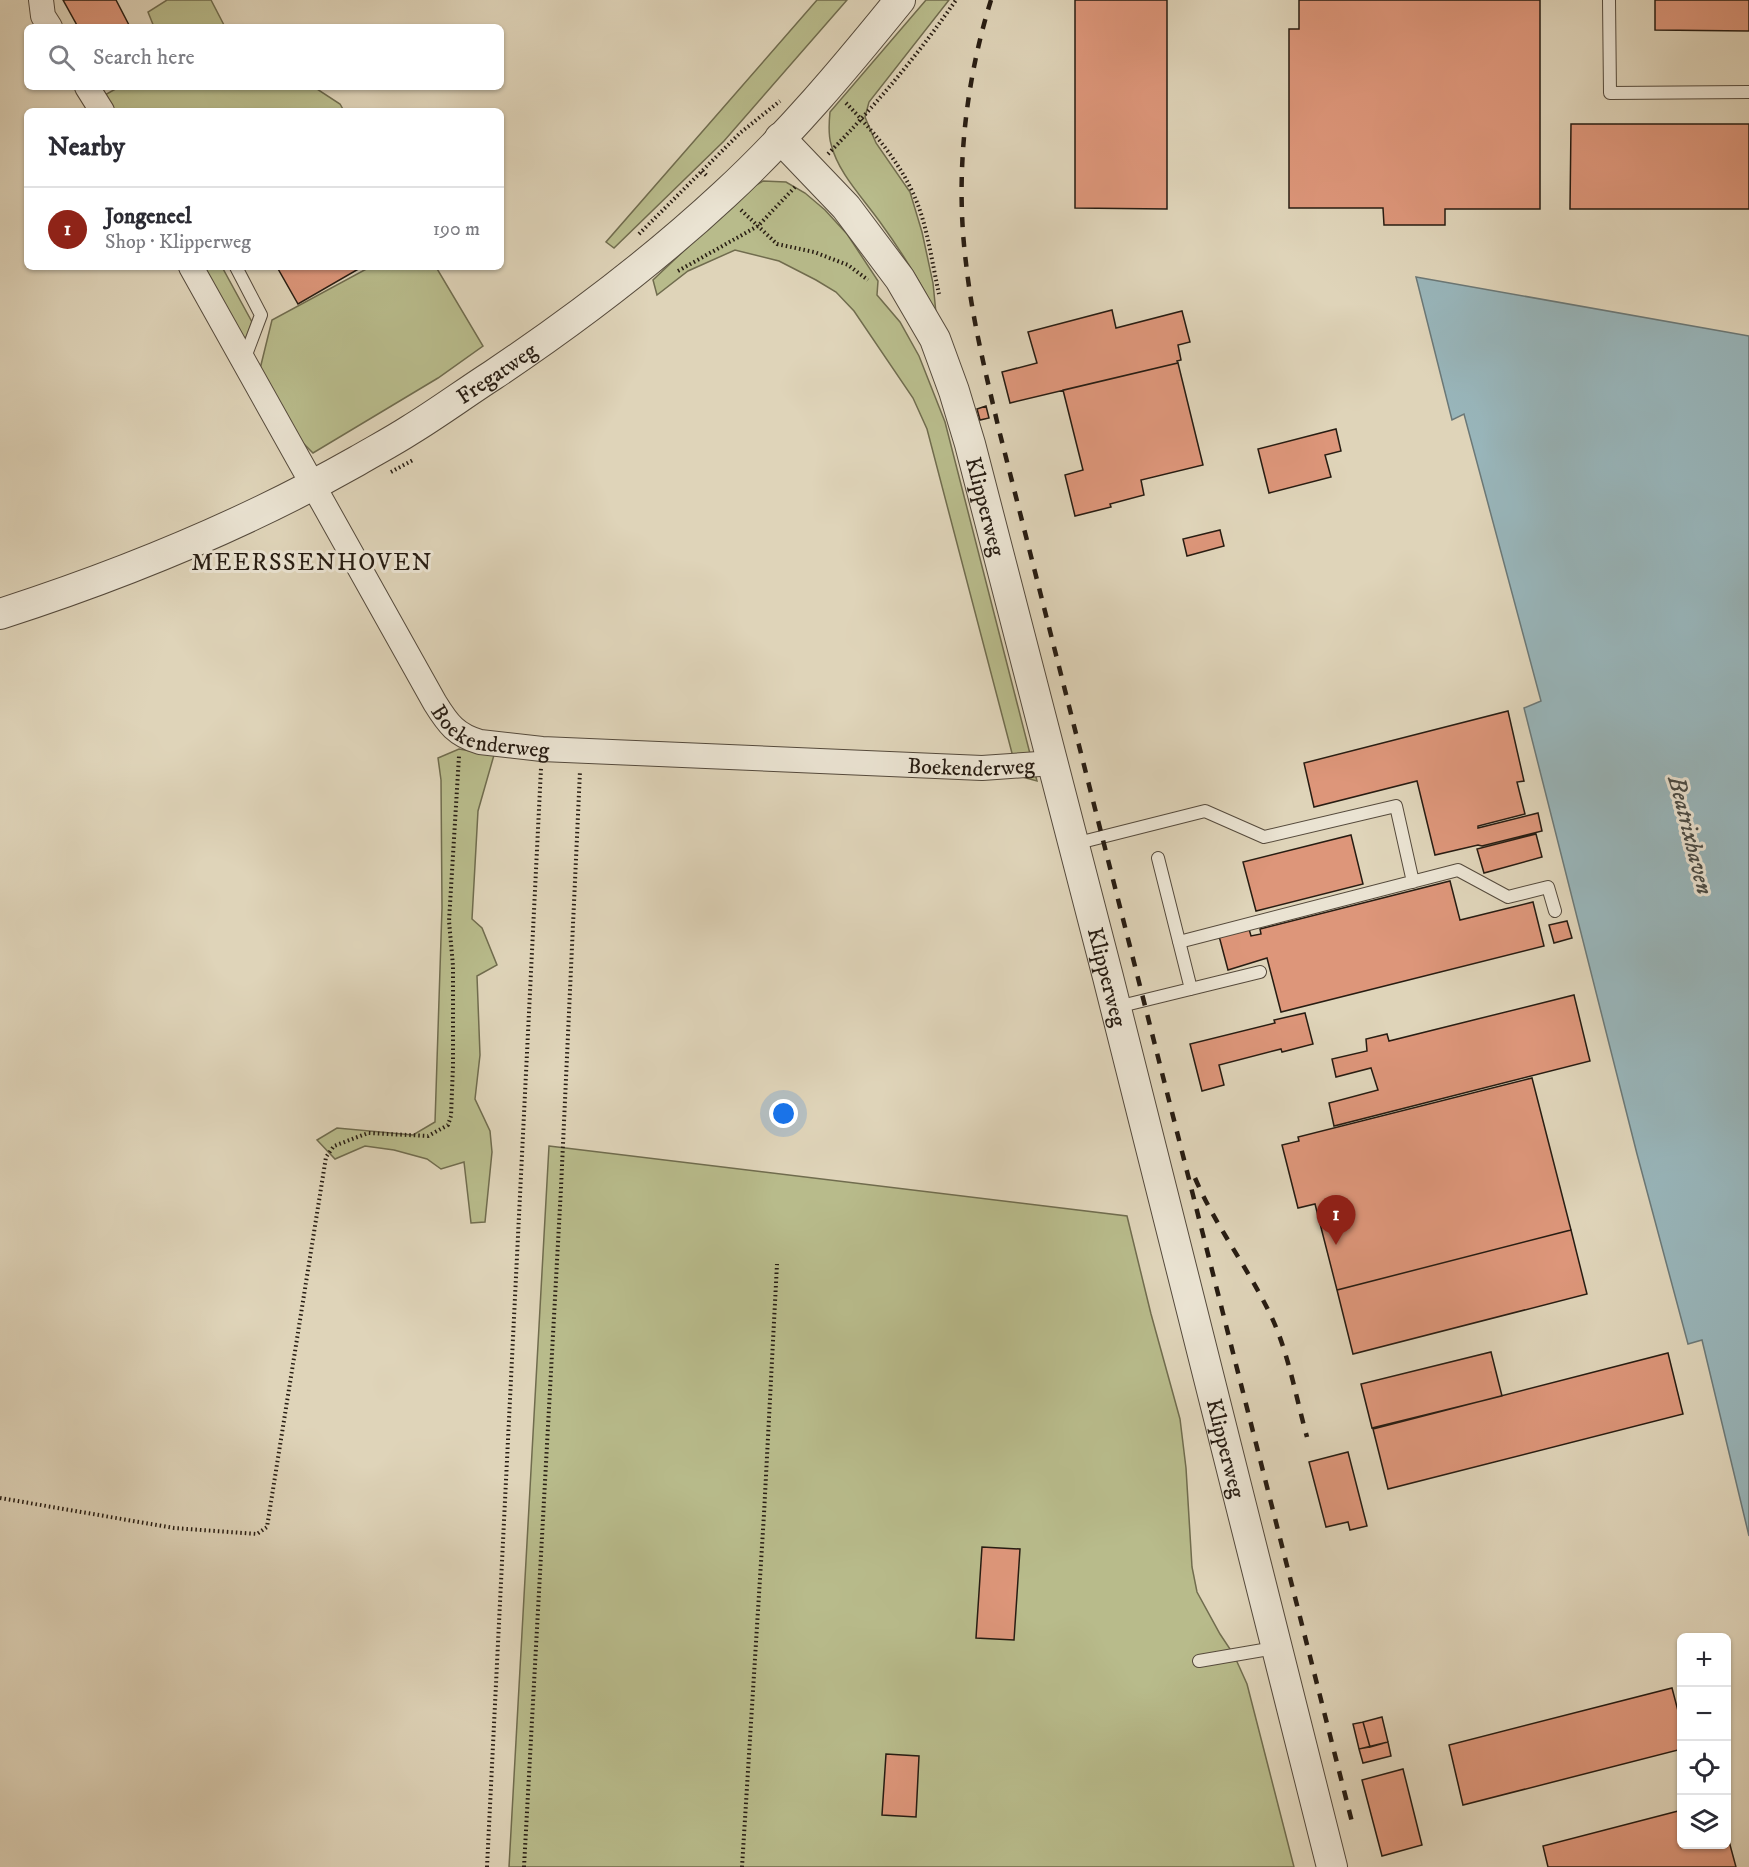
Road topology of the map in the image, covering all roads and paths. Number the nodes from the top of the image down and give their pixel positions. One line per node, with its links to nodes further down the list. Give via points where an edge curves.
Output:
1 (40, 0): 4 (street, via 42,16)
2 (900, 0): 5 (street, Fregatweg)
3 (1609, 0): 7 (lane, via 1610,93)
4 (48, 24)
5 (829, 85): 10 (street, Fregatweg); 16 (path, via 894,161 916,200 941,304)
6 (89, 90): 9 (street)
7 (1749, 92)
8 (783, 98): 12 (path, via 740,133)
9 (100, 108)
10 (780, 138): 16 (street, Klipperweg, via 846,207 900,279); 18 (street, Fregatweg, via 725,194 613,291 409,431)
11 (758, 226): 15 (path, via 777,244 848,265)
12 (638, 235)
13 (192, 270): 17 (street, Boekenderweg)
14 (238, 270): 17 (lane, via 261,315)
15 (875, 288)
16 (935, 339): 23 (street, Klipperweg, via 970,444)
17 (244, 361): 18 (street, Boekenderweg)
18 (314, 485): 19 (street, Fregatweg, via 154,558); 20 (street, Boekenderweg, via 435,703 450,726)
19 (0, 614)
20 (464, 735): 21 (street, Boekenderweg, via 480,742); 33 (path, via 459,755 449,921 453,977 451,1116 448,1125 428,1136 368,1133 334,1146 326,1157 267,1527 257,1534 193,1530)
21 (542, 748): 22 (street, Boekenderweg); 36 (path)
22 (581, 750): 23 (street, Boekenderweg, via 982,768); 37 (path)
23 (1053, 763): 24 (street, Klipperweg)
24 (1074, 844): 26 (lane, via 1205,811 1264,837 1396,806); 31 (street, Klipperweg)
25 (1158, 858): 28 (lane)
26 (1413, 882): 27 (lane, via 1458,870 1508,897 1548,887); 28 (lane)
27 (1555, 911)
28 (1179, 942): 30 (lane)
29 (1260, 972): 30 (lane)
30 (1191, 989): 31 (lane)
31 (1115, 1007): 39 (street, Klipperweg)
32 (777, 1263): 38 (path)
33 (0, 1498)
34 (1263, 1650): 35 (lane)
35 (1199, 1661)
36 (487, 1867)
37 (524, 1867)
38 (742, 1867)
39 (1332, 1867)

